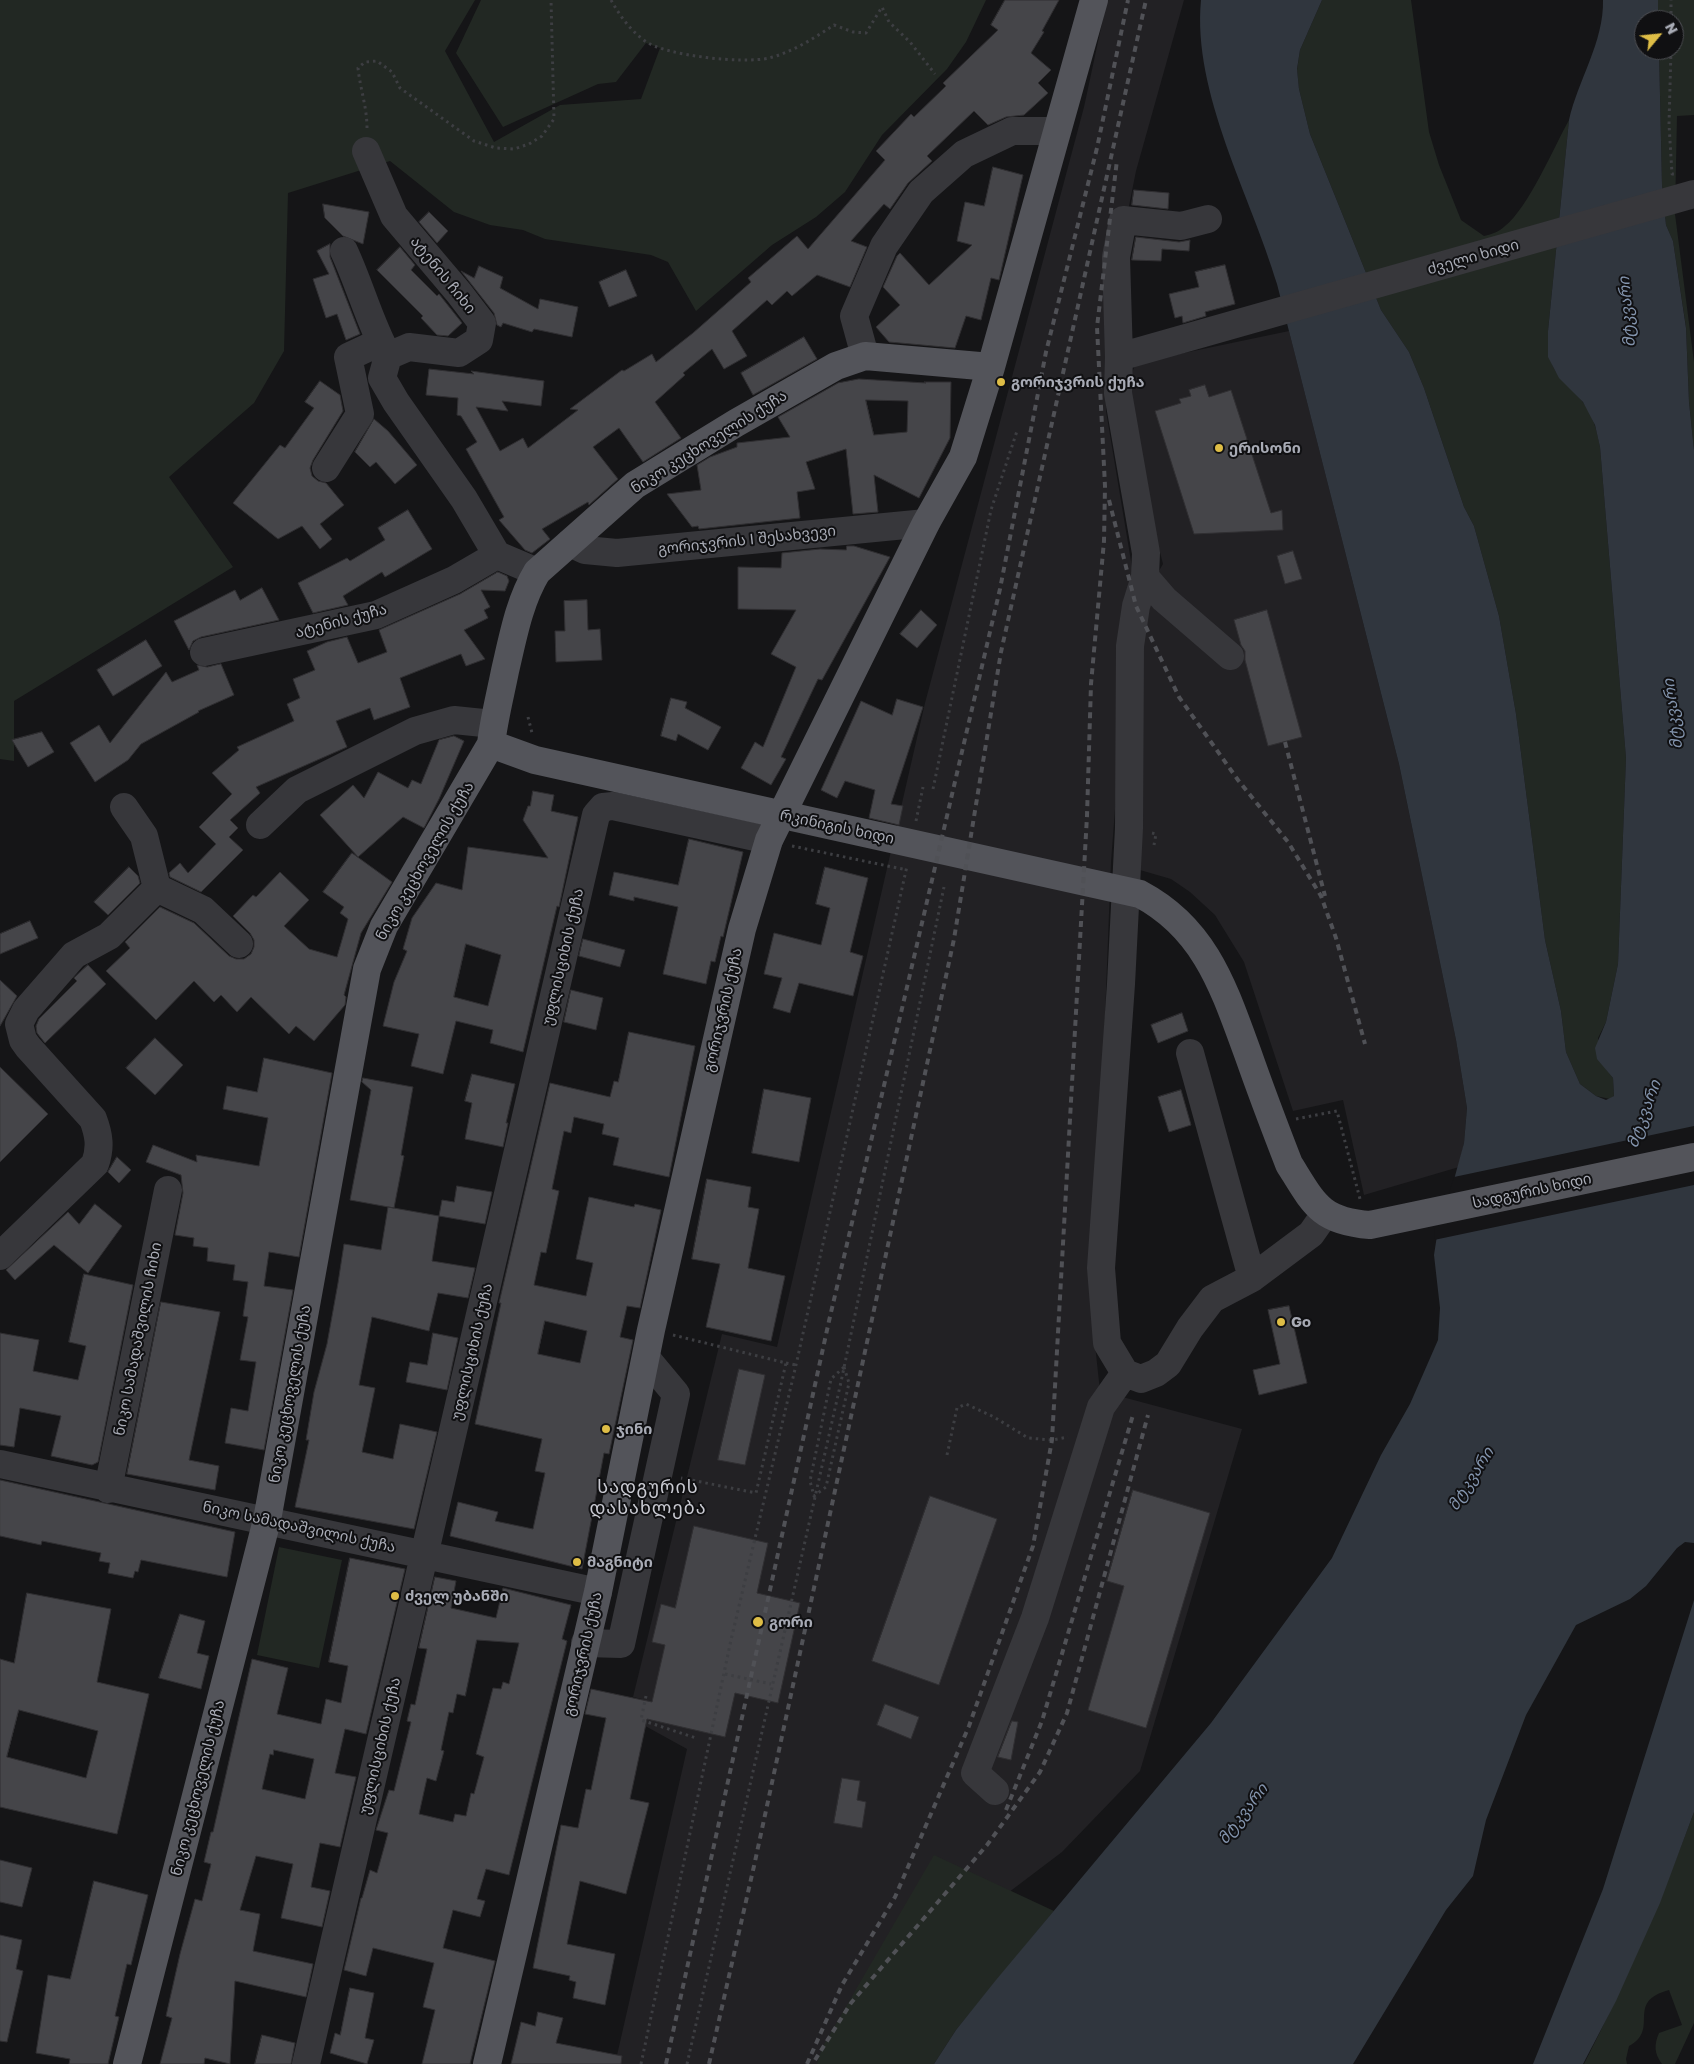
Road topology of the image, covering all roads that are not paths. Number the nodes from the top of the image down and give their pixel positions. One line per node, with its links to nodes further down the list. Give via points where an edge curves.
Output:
1 (1094, 0): 2 (main road, გორიჯვრის ქუჩა)
2 (1056, 131): 8 (street, via 1012,131 964,154 921,192 884,246 854,316); 10 (main road, გორიჯვრის ქუჩა)
3 (366, 151): 7 (street, ატენის ჩიხი, via 394,216 482,323 479,340 459,353 409,347)
4 (1693, 194): 9 (street, ძველი ხიდი)
5 (1208, 219): 9 (street, via 1182,226 1123,220 1116,257)
6 (344, 252): 7 (street, via 360,284)
7 (384, 349): 11 (street, ატენის ჩიხი, via 348,357 360,414); 14 (street, via 382,378)
8 (865, 356): 10 (main road, ნიკო კეცხოველის ქუჩა); 13 (main road, ნიკო კეცხოველის ქუჩა, via 808,380 635,485)
9 (1119, 356): 16 (street, via 1118,393 1146,553)
10 (991, 367): 12 (main road, გორიჯვრის ქუჩა, via 963,456)
11 (326, 468)
12 (926, 523): 13 (street, გორიჯვრის I შესახვევი, via 616,553 585,550); 22 (main road, გორიჯვრის ქუჩა)
13 (570, 543): 15 (main road, ნიკო კეცხოველის ქუჩა)
14 (498, 555): 15 (street); 17 (street, ატენის ქუჩა, via 454,580 376,615)
15 (537, 572): 19 (main road, ნიკო კეცხოველის ქუჩა, via 526,590 515,629)
16 (1145, 577): 18 (street, via 1164,599); 32 (street, via 1136,606 1130,646 1129,828 1101,1268 1107,1343)
17 (204, 652)
18 (1230, 656)
19 (492, 734): 21 (street, via 454,720 415,731 297,790); 28 (main road, რკინიგის ხიდი, via 535,749 1140,894 1153,901 1187,929 1219,977 1289,1164); 35 (main road, ნიკო კეცხოველის ქუჩა, via 384,926 367,970)
20 (124, 807): 23 (street, via 144,836)
21 (260, 825)
22 (780, 843): 31 (main road, გორიჯვრის ქუჩა, via 742,929); 36 (street, უფლისციხის ქუჩა, via 613,806 603,808 596,815)
23 (157, 888): 24 (street, via 203,910); 29 (street, via 109,936 74,955 26,1010 19,1024 28,1047 93,1119 99,1133 99,1153 95,1164)
24 (240, 944)
25 (1190, 1053): 30 (street)
26 (1694, 1157): 28 (main road, სადგურის ხიდი, via 1370,1225 1349,1223)
27 (168, 1190): 34 (street, ნიკო სამადაშვილის ჩიხი)
28 (1324, 1214): 30 (street, via 1312,1234)
29 (0, 1256)
30 (1252, 1278): 32 (street, via 1212,1300 1168,1364 1156,1373 1141,1379)
31 (646, 1358): 37 (main road, გორიჯვრის ქუჩა); 38 (street, via 676,1394 621,1644)
32 (1125, 1373): 39 (street, via 1101,1407 1091,1433 1035,1618 975,1773)
33 (0, 1464): 34 (street, ნიკო სამადაშვილის ქუჩა)
34 (108, 1489): 35 (street, ნიკო სამადაშვილის ქუჩა)
35 (267, 1520): 36 (street, ნიკო სამადაშვილის ქუჩა); 40 (main road, ნიკო კეცხოველის ქუჩა)
36 (425, 1553): 37 (street, ნიკო სამადაშვილის ქუჩა); 41 (street, უფლისციხის ქუჩა)
37 (598, 1592): 38 (main road, გორიჯვრის ქუჩა)
38 (585, 1643): 42 (main road, გორიჯვრის ქუჩა)
39 (996, 1792)
40 (127, 2064)
41 (306, 2064)
42 (487, 2064)

